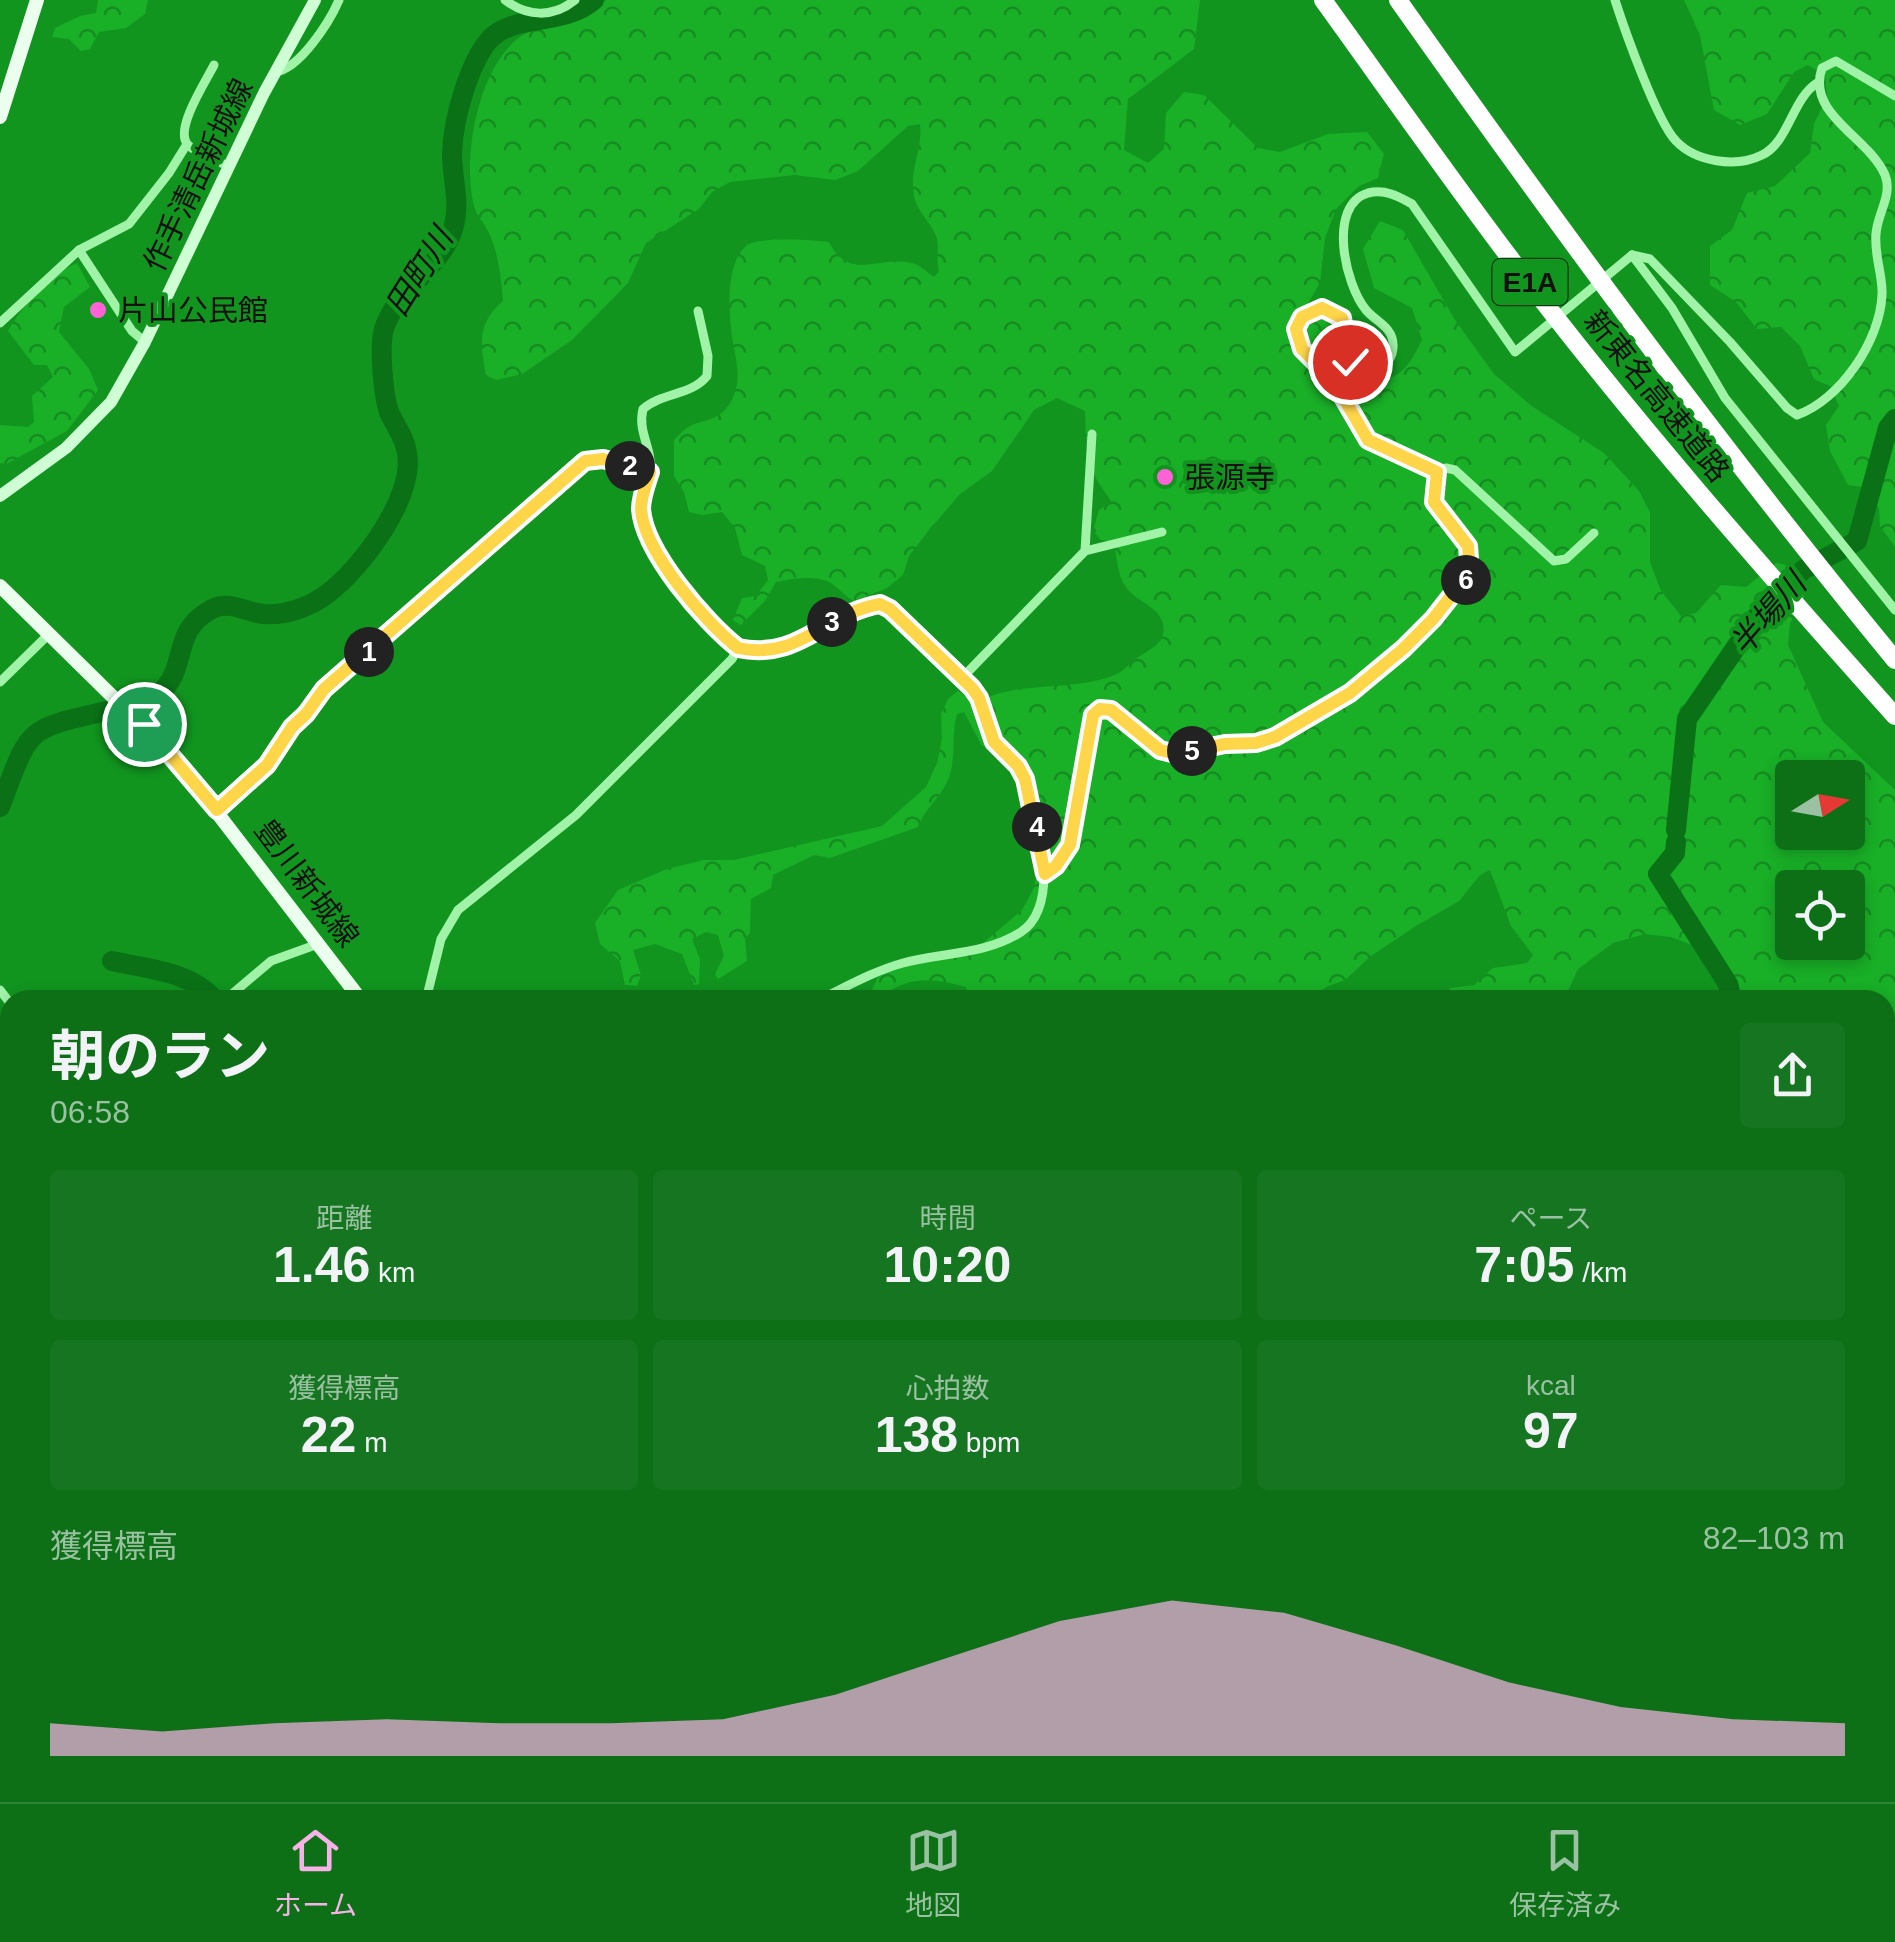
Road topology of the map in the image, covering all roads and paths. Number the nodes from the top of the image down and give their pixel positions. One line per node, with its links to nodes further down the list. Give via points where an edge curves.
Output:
1 (38, 0): 13 (main road)
2 (315, 0): 10 (main road, 作手清岳新城線)
3 (339, 0): 10 (street, via 322,32)
4 (505, 0): 5 (street, via 540,14)
5 (576, 0)
6 (1323, 0): 35 (highway, 新東名高速道路 / E1A, via 1511,260 1750,554)
7 (1398, 0): 32 (highway, 新東名高速道路 / E1A, via 1563,233)
8 (1614, 0): 11 (street, via 1673,139 1691,153 1734,162 1764,155)
9 (214, 65): 14 (street, via 184,128)
10 (276, 72): 15 (main road, 作手清岳新城線)
11 (1817, 83): 12 (street, via 1822,68 1836,61); 17 (street, via 1823,101 1887,178 1874,251 1882,308 1842,386 1797,415 1650,259)
12 (1895, 96)
13 (0, 117)
14 (187, 144): 15 (street); 16 (street, via 129,224)
15 (230, 167): 20 (main road, 作手清岳新城線)
16 (79, 250): 19 (street); 20 (street)
17 (1632, 255): 23 (street, via 1515,352 1412,204 1396,194 1360,196 1344,220 1346,267 1365,310 1394,341 1392,357 1385,368 1358,368 1346,351 1342,318 1322,308 1302,317 1296,329 1302,349 1333,380 1368,440); 29 (street, via 1724,398)
18 (698, 311): 22 (street, via 707,376 643,409)
19 (0, 323)
20 (145, 342): 24 (main road, 作手清岳新城線, via 92,424)
21 (1092, 434): 27 (street)
22 (650, 472): 31 (street, via 642,514 658,557); 36 (street, via 585,461 324,689 267,765)
23 (1437, 472): 26 (street, via 1455,470 1554,561 1566,559); 37 (street, via 1434,502 1468,546 1470,562 1467,578 1433,619 1350,693 1256,743 1176,754 1100,709 1093,715 1070,845)
24 (0, 496)
25 (1162, 532): 27 (street)
26 (1594, 533)
27 (1084, 551): 33 (street)
28 (0, 586): 30 (main road, 豊川新城線)
29 (1895, 610)
30 (50, 633): 34 (street); 36 (main road, 豊川新城線, via 144,724)
31 (738, 648): 33 (street, via 780,650 880,604); 41 (street, via 576,816 458,910 441,939)
32 (1895, 660)
33 (961, 679): 37 (street, via 979,698 994,742 1025,779)
34 (0, 682)
35 (1895, 716)
36 (217, 810): 38 (main road, 豊川新城線)
37 (1045, 874): 42 (street, via 1042,902 1026,929 963,954 906,962)
38 (318, 944): 39 (street, via 272,961); 40 (main road, 豊川新城線)
39 (236, 990)
40 (352, 990)
41 (428, 990)
42 (840, 990)

